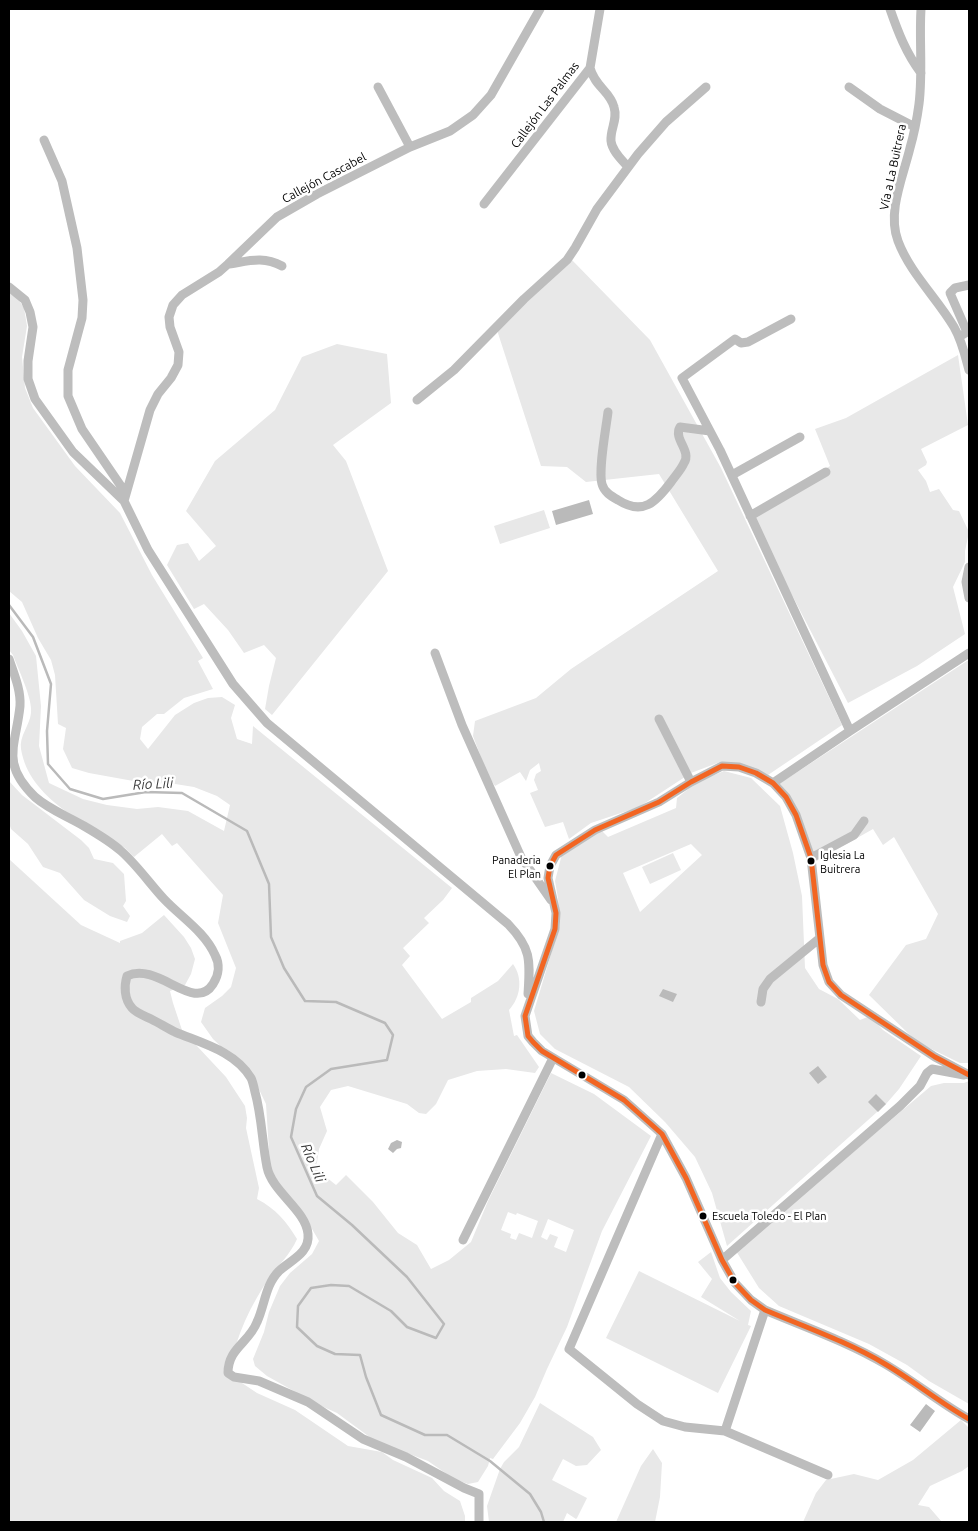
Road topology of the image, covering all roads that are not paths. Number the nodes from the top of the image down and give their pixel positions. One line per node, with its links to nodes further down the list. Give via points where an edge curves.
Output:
1 (540, 9): 12 (street, Callejón Cascabel, via 491,95 474,115 450,131)
2 (600, 9): 5 (street, Callejón Las Palmas)
3 (890, 9): 6 (street, via 897,30)
4 (921, 9): 6 (street, Vía a La Buitrera)
5 (590, 68): 13 (street, via 592,78 614,106 616,118 611,140 614,150); 14 (street, Callejón Las Palmas)
6 (921, 73): 10 (street, Vía a La Buitrera)
7 (378, 86): 12 (street)
8 (849, 87): 10 (street, via 880,109)
9 (706, 88): 13 (street, via 659,129)
10 (915, 127): 20 (street, Vía a La Buitrera, via 894,226 898,242 910,264)
11 (44, 140): 28 (street, via 62,182 77,248 83,300 82,318 68,370 68,396 82,429)
12 (410, 147): 15 (street, Callejón Cascabel, via 351,182 316,194 278,217)
13 (628, 167): 22 (street, via 597,209 567,260 524,298 454,370)
14 (484, 204)
15 (228, 264): 16 (street, via 263,259); 28 (street, Callejón Cascabel, via 182,295 173,305 169,317 179,352 178,365 150,410)
16 (282, 266)
17 (969, 285): 20 (street, via 955,288 950,293 967,332)
18 (9, 286): 28 (street, via 26,300 30,312 33,327 28,379 35,400 73,452)
19 (791, 318): 24 (street, via 748,342 741,343 735,339 682,378)
20 (959, 338): 21 (street, Vía a La Buitrera)
21 (969, 370)
22 (418, 400)
23 (608, 412): 24 (street, via 602,486 627,506 639,508 651,504 685,463 687,454 678,434 680,427)
24 (710, 431): 27 (street)
25 (800, 437): 27 (street)
26 (826, 472): 29 (street)
27 (732, 475): 29 (street)
28 (125, 497): 44 (street, via 148,550 233,684 267,723 520,936 530,967)
29 (750, 516): 36 (street)
30 (969, 567): 31 (street, via 966,582)
31 (969, 598)
32 (435, 653): 41 (street, via 462,725 521,857)
33 (969, 653): 36 (street)
34 (9, 659): 54 (street, via 17,680 20,705 11,759 19,778 52,810 122,851 208,942 216,956 219,970 216,978 213,985 201,993 189,993 144,972 127,976 127,999 132,1010 212,1046 237,1061 252,1078 268,1170 306,1225 307,1246 268,1285 257,1324 232,1355 228,1373 259,1381 308,1402 363,1439 479,1494)
35 (659, 719): 37 (street)
36 (850, 731): 38 (street)
37 (692, 782): 38 (street, via 722,766 756,772); 41 (street, via 659,802 595,830 556,855 548,878)
38 (773, 783): 40 (street, via 796,815)
39 (864, 821): 40 (street, via 854,835)
40 (811, 858): 42 (street)
41 (553, 902): 44 (street, via 555,929)
42 (820, 938): 43 (street, via 770,979 763,989); 46 (street, via 822,965 828,982 841,995 935,1057)
43 (761, 1002)
44 (528, 1005): 45 (street, via 525,1016 528,1036)
45 (553, 1058): 47 (street, via 624,1100); 48 (street)
46 (969, 1075): 49 (street, via 932,1070 900,1106)
47 (662, 1134): 49 (street, via 686,1178); 52 (street, via 569,1349 663,1421 685,1428)
48 (463, 1240)
49 (722, 1260): 50 (street, via 735,1283)
50 (765, 1310): 51 (street, via 887,1365); 52 (street)
51 (969, 1419)
52 (725, 1431): 53 (street)
53 (828, 1475)
54 (480, 1522)

